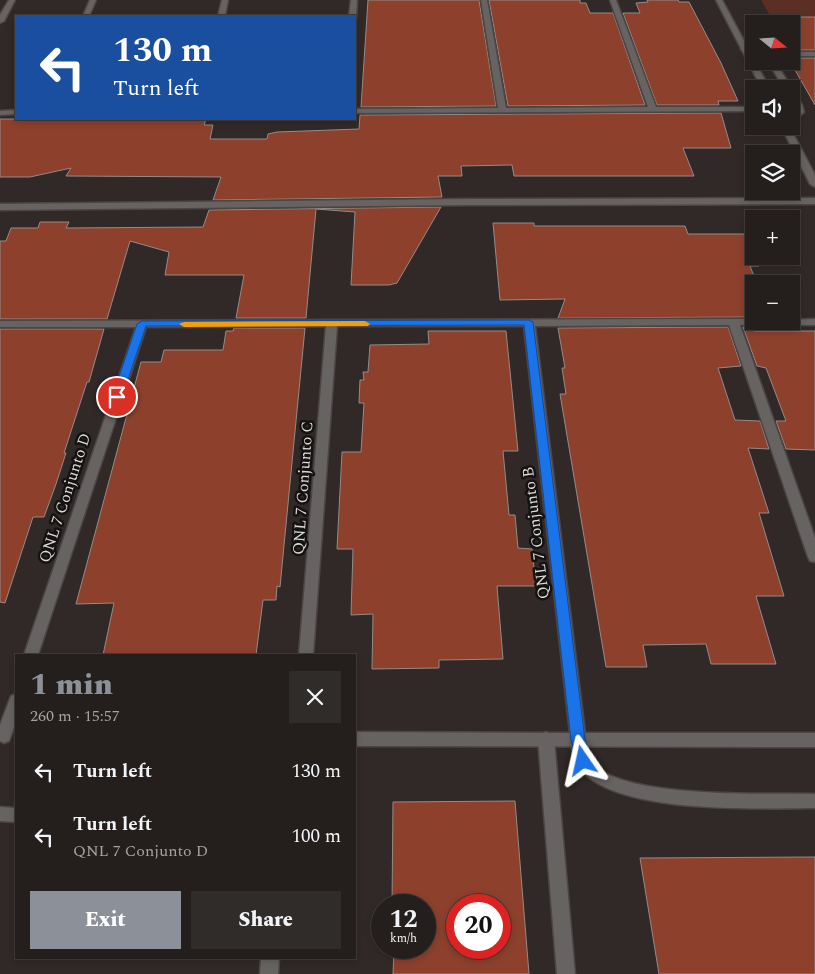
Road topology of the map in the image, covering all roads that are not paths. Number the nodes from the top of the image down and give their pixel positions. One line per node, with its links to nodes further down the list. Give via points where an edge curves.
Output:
1 (12, 0): 11 (street)
2 (94, 0): 8 (street)
3 (225, 0): 9 (street)
4 (354, 0): 10 (street)
5 (484, 0): 18 (street)
6 (614, 0): 16 (street)
7 (719, 0): 12 (street)
8 (86, 15)
9 (221, 15)
10 (353, 15)
11 (0, 21)
12 (744, 48): 15 (street)
13 (800, 54): 14 (street)
14 (815, 54)
15 (761, 80)
16 (654, 109): 17 (street); 18 (street)
17 (745, 109)
18 (502, 110): 19 (street)
19 (356, 111)
20 (0, 112): 21 (street)
21 (15, 112)
22 (790, 135): 23 (street)
23 (815, 184)
24 (815, 200): 25 (street)
25 (0, 207)
26 (529, 322): 27 (street); 31 (street); 39 (street, QNL 7 Conjunto B)
27 (733, 322): 28 (street); 32 (street)
28 (815, 322)
29 (0, 324): 30 (street)
30 (142, 324): 31 (street); 33 (street, QNL 7 Conjunto D)
31 (332, 324): 34 (street, QNL 7 Conjunto C)
32 (815, 557)
33 (31, 654)
34 (306, 654)
35 (15, 704): 36 (street)
36 (7, 736)
37 (356, 739): 38 (street)
38 (546, 739): 39 (street); 46 (street)
39 (578, 740): 40 (street); 41 (street, QNL 7 Conjunto B, via 583,761 590,772 610,784 645,794)
40 (815, 740)
41 (815, 801)
42 (0, 814): 43 (street)
43 (15, 815)
44 (270, 959): 45 (street)
45 (269, 974)
46 (566, 974)

